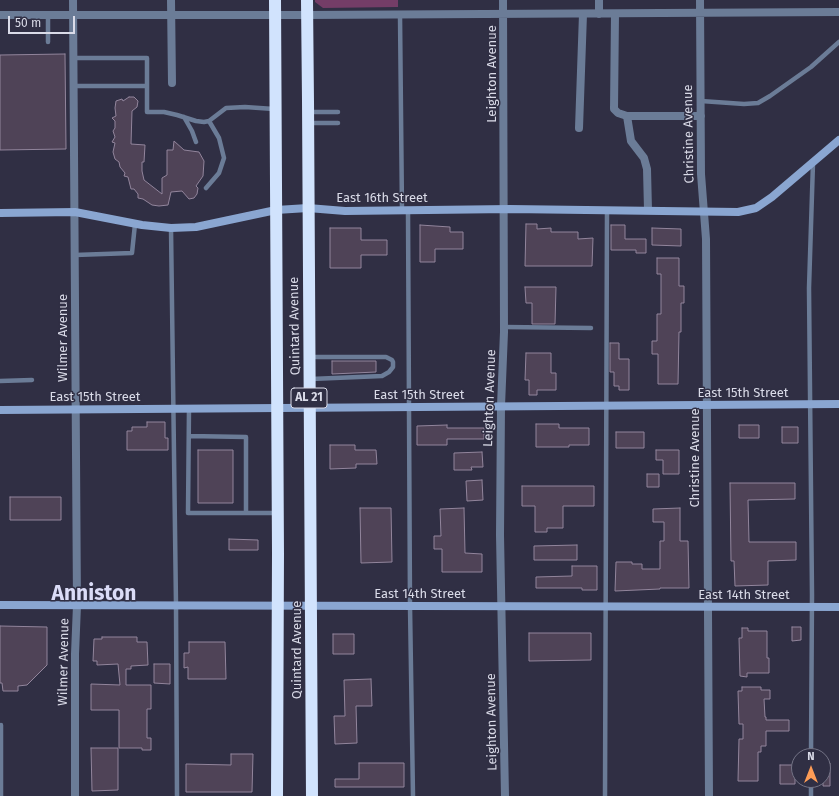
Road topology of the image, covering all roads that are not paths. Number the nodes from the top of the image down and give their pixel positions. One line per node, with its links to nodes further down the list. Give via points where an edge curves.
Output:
1 (73, 0): 11 (street, Wilmer Avenue)
2 (171, 0): 18 (street)
3 (275, 0): 19 (highway, Quintard Avenue / AL 21)
4 (307, 0): 20 (highway, Quintard Avenue / AL 21)
5 (503, 0): 13 (street, Leighton Avenue)
6 (599, 0): 15 (street)
7 (700, 0): 9 (street, Christine Avenue)
8 (839, 12): 9 (street)
9 (700, 13): 16 (street); 27 (street, Christine Avenue)
10 (48, 14): 11 (street); 17 (street); 21 (lane)
11 (73, 14): 18 (street); 23 (street, Wilmer Avenue)
12 (400, 14): 13 (street); 20 (street); 46 (lane)
13 (503, 14): 14 (street); 42 (street, Leighton Avenue)
14 (583, 14): 15 (street); 36 (street)
15 (599, 14): 16 (street)
16 (616, 14): 30 (street, via 614,109)
17 (0, 15)
18 (171, 15): 19 (street); 24 (street)
19 (276, 15): 20 (street); 28 (highway, Quintard Avenue / AL 21)
20 (307, 15): 33 (highway, Quintard Avenue / AL 21)
21 (48, 42)
22 (839, 42): 27 (lane, via 811,67 758,103)
23 (74, 58): 25 (street, Wilmer Avenue); 26 (lane, via 147,58)
24 (172, 83)
25 (74, 86): 26 (lane); 48 (street, Wilmer Avenue)
26 (147, 86): 32 (lane, via 147,112 164,112)
27 (701, 101): 31 (street, Christine Avenue)
28 (276, 109): 34 (lane, via 226,108); 43 (highway, Quintard Avenue / AL 21)
29 (338, 112): 33 (lane)
30 (627, 116): 31 (street); 45 (street, via 631,141 644,158 647,169)
31 (701, 116): 47 (street, Christine Avenue)
32 (184, 117): 34 (lane, via 196,121); 38 (lane)
33 (308, 118): 35 (lane); 41 (highway, Quintard Avenue / AL 21)
34 (209, 121): 40 (lane, via 219,138 224,158 219,173)
35 (338, 123)
36 (579, 128)
37 (839, 140): 39 (street, East 16th Street)
38 (196, 142)
39 (813, 161): 47 (street, East 16th Street, via 756,208 738,212); 61 (lane)
40 (206, 188)
41 (308, 208): 43 (street, East 16th Street); 46 (street, East 16th Street); 55 (highway, Quintard Avenue / AL 21)
42 (505, 209): 44 (street, East 16th Street); 46 (street, East 16th Street); 53 (street, Leighton Avenue)
43 (276, 210): 51 (street, East 16th Street, via 196,227); 67 (highway, Quintard Avenue / AL 21)
44 (607, 210): 45 (street, East 16th Street); 63 (lane)
45 (648, 210): 47 (street, East 16th Street)
46 (405, 211): 64 (lane)
47 (703, 211): 60 (street, Christine Avenue, via 706,239)
48 (75, 212): 49 (street, East 16th Street); 50 (street, East 16th Street); 52 (street, Wilmer Avenue)
49 (0, 213)
50 (136, 224): 51 (street, East 16th Street); 52 (lane, via 132,252)
51 (171, 228): 65 (lane)
52 (75, 255): 69 (street, Wilmer Avenue)
53 (504, 327): 54 (lane); 62 (street, Leighton Avenue)
54 (591, 328)
55 (309, 358): 56 (highway, Quintard Avenue / AL 21); 56 (lane, via 386,357 392,360 393,367 382,376)
56 (309, 379): 68 (highway, Quintard Avenue / AL 21)
57 (32, 380): 58 (lane)
58 (0, 381)
59 (839, 404): 61 (street, East 15th Street)
60 (707, 405): 61 (street, East 15th Street); 63 (street, East 15th Street); 82 (street, Christine Avenue)
61 (811, 405): 83 (lane)
62 (501, 406): 63 (street, East 15th Street); 64 (street, East 15th Street); 80 (street, Leighton Avenue)
63 (606, 406): 81 (lane)
64 (409, 407): 68 (street, East 15th Street); 79 (lane)
65 (173, 408): 66 (street, East 15th Street); 69 (street, East 15th Street); 76 (lane)
66 (189, 408): 67 (street, East 15th Street); 71 (lane)
67 (277, 408): 68 (street, East 15th Street); 73 (highway, Quintard Avenue / AL 21)
68 (310, 408): 78 (highway, Quintard Avenue / AL 21)
69 (75, 409): 70 (street, East 15th Street); 75 (street, Wilmer Avenue)
70 (0, 410)
71 (189, 436): 72 (lane, via 246,437); 72 (lane, via 188,513)
72 (246, 513): 73 (lane)
73 (278, 513): 77 (highway, Quintard Avenue / AL 21)
74 (0, 605): 75 (street, East 14th Street)
75 (77, 605): 76 (street, East 14th Street); 88 (street, Wilmer Avenue)
76 (176, 605): 77 (street, East 14th Street); 89 (lane)
77 (277, 605): 78 (street, East 14th Street); 90 (highway, Quintard Avenue / AL 21)
78 (312, 606): 79 (street, East 14th Street); 91 (highway, Quintard Avenue / AL 21)
79 (410, 606): 80 (street, East 14th Street); 92 (lane)
80 (502, 606): 81 (street, East 14th Street); 93 (street, Leighton Avenue)
81 (607, 606): 82 (street, East 14th Street); 94 (lane)
82 (708, 606): 83 (street, East 14th Street); 95 (street, Christine Avenue)
83 (812, 607): 84 (street, East 14th Street); 86 (lane)
84 (839, 607)
85 (0, 725): 87 (lane)
86 (811, 748)
87 (1, 796)
88 (75, 796)
89 (177, 796)
90 (277, 796)
91 (312, 796)
92 (413, 796)
93 (505, 796)
94 (605, 796)
95 (709, 796)

